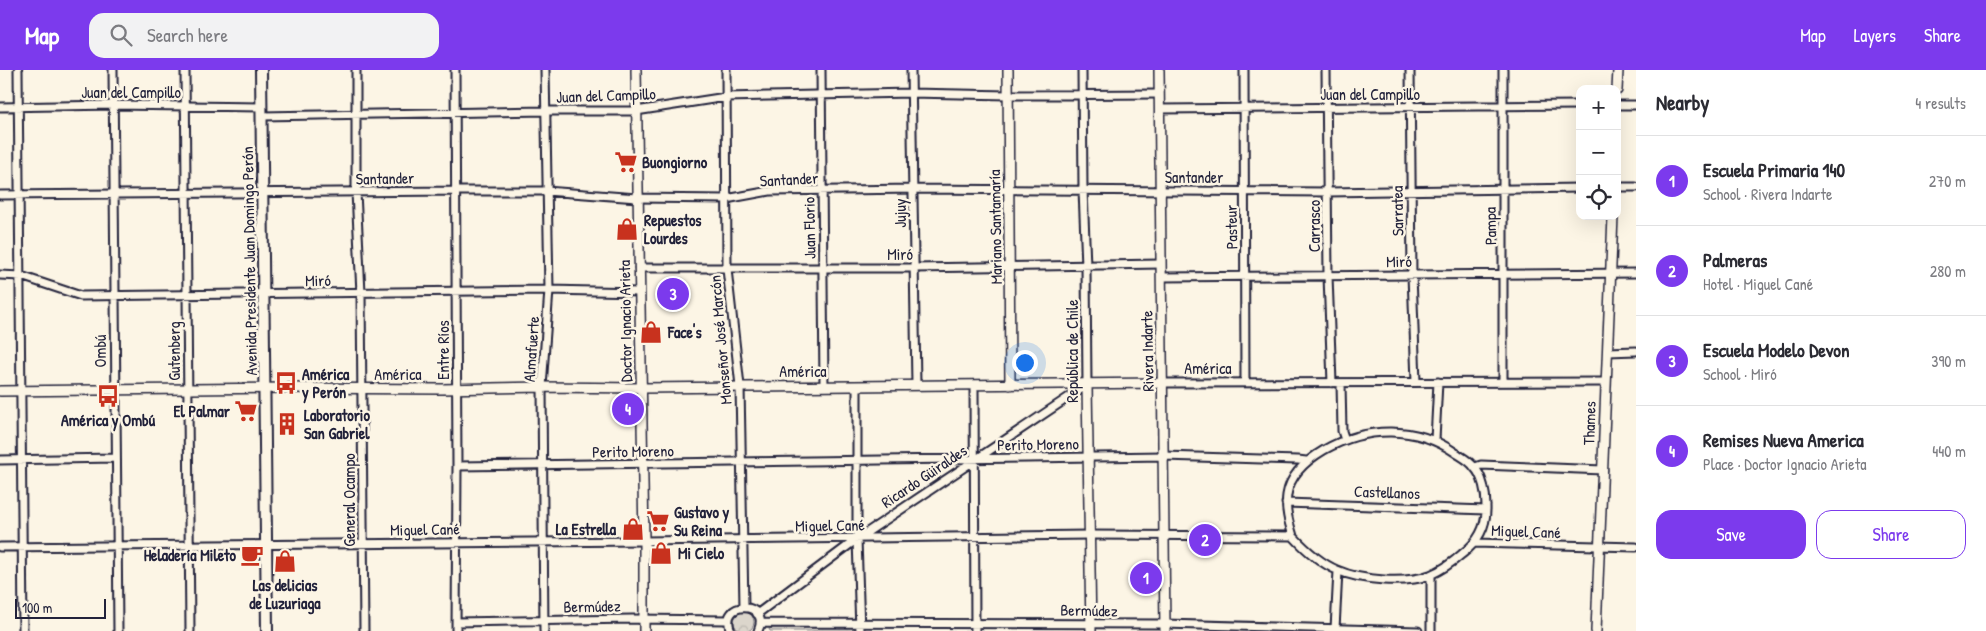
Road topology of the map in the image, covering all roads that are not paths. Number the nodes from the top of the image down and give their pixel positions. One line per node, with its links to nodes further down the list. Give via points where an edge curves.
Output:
1 (18, 70): 30 (street)
2 (113, 70): 27 (street, Ombú)
3 (185, 70): 34 (street, Gutenberg)
4 (261, 70): 41 (main road, Avenida Presidente Juan Domingo Perón)
5 (356, 70): 43 (street, General Ocampo)
6 (455, 70): 42 (street, Entre Ríos)
7 (545, 70): 39 (street, Almafuerte)
8 (636, 70): 40 (street, Doctor Ignacio Arieta)
9 (726, 70): 26 (street, Monseñor José Marcón)
10 (821, 70): 24 (street, Juan Florio)
11 (911, 70): 21 (street, Jujuy)
12 (1008, 70): 25 (street, Mariano Santamaría)
13 (1082, 70): 22 (street, República de Chile)
14 (1159, 70): 23 (street, Rivera Indarte)
15 (1244, 70): 36 (street, Pasteur)
16 (1326, 70): 37 (street, Carrasco)
17 (1410, 70): 38 (street, Sarratea)
18 (1503, 70): 31 (street, Pampa)
19 (1618, 70): 20 (street)
20 (1617, 85)
21 (911, 93): 24 (street, Juan del Campillo); 25 (street, Juan del Campillo); 47 (street, Jujuy)
22 (1082, 94): 23 (street, Juan del Campillo); 25 (street, Juan del Campillo); 50 (street, República de Chile)
23 (1160, 94): 35 (street, Rivera Indarte)
24 (821, 95): 26 (street, Juan del Campillo); 53 (street, Juan Florio)
25 (1008, 95): 49 (street, Mariano Santamaría)
26 (726, 97): 40 (street, Juan del Campillo); 65 (street, Monseñor José Marcón)
27 (114, 105): 30 (street, Juan del Campillo); 34 (street, Juan del Campillo); 60 (street, Ombú)
28 (1621, 105): 29 (street)
29 (1636, 105)
30 (18, 106): 33 (street, Juan del Campillo); 63 (street)
31 (1503, 106): 32 (street, Juan del Campillo); 38 (street, Juan del Campillo); 48 (street, Pampa)
32 (1576, 106)
33 (0, 107)
34 (186, 107): 41 (street, Juan del Campillo); 61 (street, Gutenberg)
35 (1160, 108): 36 (street, Juan del Campillo); 54 (street, Rivera Indarte)
36 (1244, 108): 37 (street, Juan del Campillo); 55 (street, Pasteur)
37 (1327, 108): 38 (street, Juan del Campillo); 58 (street, Carrasco)
38 (1410, 108): 56 (street, Sarratea)
39 (546, 111): 40 (street, Juan del Campillo); 42 (street, Juan del Campillo); 52 (street, Almafuerte)
40 (636, 111): 64 (street, Doctor Ignacio Arieta)
41 (262, 112): 43 (street, Juan del Campillo); 59 (main road, Avenida Presidente Juan Domingo Perón)
42 (455, 112): 43 (street, Juan del Campillo); 51 (street, Entre Ríos)
43 (356, 114): 57 (street, General Ocampo)
44 (1621, 187): 45 (street)
45 (1636, 187)
46 (1576, 188): 48 (street, Santander)
47 (914, 189): 49 (street, Santander); 53 (street, Santander); 72 (street, Jujuy)
48 (1503, 189): 56 (street, Santander); 76 (street, Pampa)
49 (1010, 190): 50 (street, Santander); 69 (street, Mariano Santamaría)
50 (1083, 190): 54 (street, Santander); 68 (street, República de Chile)
51 (455, 191): 52 (street, Santander); 57 (street, Santander); 84 (street, Entre Ríos)
52 (546, 191): 64 (street, Santander); 83 (street, Almafuerte)
53 (822, 191): 65 (street, Santander, via 766,191); 71 (street, Juan Florio)
54 (1161, 191): 55 (street, Santander); 67 (street, Rivera Indarte)
55 (1244, 191): 58 (street, Santander); 82 (street, Pasteur)
56 (1411, 191): 58 (street, Santander); 78 (street, Sarratea)
57 (356, 192): 59 (street, Santander); 86 (street, General Ocampo)
58 (1328, 192): 80 (street, Carrasco)
59 (263, 193): 61 (street, Santander); 88 (main road, Avenida Presidente Juan Domingo Perón)
60 (113, 194): 61 (street, Santander); 63 (street, Santander); 89 (street, Ombú)
61 (186, 194): 87 (street, Gutenberg)
62 (0, 195): 63 (street, Santander)
63 (20, 195): 79 (street)
64 (637, 198): 65 (street, Santander); 70 (street, Doctor Ignacio Arieta)
65 (726, 199): 73 (street, Monseñor José Marcón)
66 (1613, 220): 74 (street, Thames)
67 (1161, 264): 68 (street, Miró); 81 (street, Rivera Indarte)
68 (1086, 266): 69 (street, Miró); 103 (street, República de Chile)
69 (1010, 267): 72 (street, Miró); 102 (street, Mariano Santamaría)
70 (639, 268): 73 (street, Miró); 85 (street, Doctor Ignacio Arieta)
71 (823, 268): 72 (street, Miró); 73 (street, Miró); 105 (street, Juan Florio)
72 (914, 268): 100 (street, Jujuy)
73 (727, 269): 104 (street, Monseñor José Marcón)
74 (1611, 273): 75 (street, Miró); 76 (street, Miró); 91 (street, Thames)
75 (1636, 273)
76 (1504, 274): 78 (street, Miró); 94 (street, Pampa)
77 (0, 275): 79 (street, Miró)
78 (1412, 275): 80 (street, Miró); 92 (street, Sarratea)
79 (21, 276): 89 (street, Miró, via 76,295); 115 (street)
80 (1328, 276): 82 (street, Miró); 98 (street, Carrasco)
81 (1162, 277): 82 (street, Miró); 96 (street, Rivera Indarte)
82 (1245, 277): 97 (street, Pasteur)
83 (549, 290): 84 (street, Miró); 85 (street, Miró); 107 (street, Almafuerte)
84 (456, 292): 86 (street, Miró); 112 (street, Entre Ríos)
85 (639, 292): 109 (street, Doctor Ignacio Arieta)
86 (362, 293): 88 (street, Miró); 111 (street, General Ocampo)
87 (187, 294): 88 (street, Miró); 89 (street, Miró); 110 (street, Gutenberg)
88 (264, 294): 108 (main road, Avenida Presidente Juan Domingo Perón)
89 (114, 295): 113 (street, Ombú)
90 (1636, 351): 91 (street)
91 (1608, 352): 95 (street, Thames)
92 (1416, 382): 93 (street, América); 99 (street, América)
93 (1438, 382): 94 (street, América); 117 (street)
94 (1503, 382): 95 (street, América)
95 (1606, 382): 131 (street, Thames)
96 (1162, 383): 97 (street, América); 103 (street, América); 118 (street, Rivera Indarte)
97 (1245, 383): 98 (street, América)
98 (1332, 383): 99 (street, América)
99 (1341, 383): 116 (street)
100 (916, 385): 101 (street, América); 106 (street, América)
101 (974, 385): 102 (street, América); 121 (street)
102 (1010, 385): 103 (street, América)
103 (1087, 385): 119 (street, República de Chile); 121 (street, Ricardo Güiraldes)
104 (740, 386): 105 (street, América); 109 (street, América); 126 (street, Monseñor José Marcón)
105 (824, 386): 106 (street, América)
106 (857, 386): 124 (street)
107 (542, 387): 109 (street, América); 112 (street, América); 129 (street, Almafuerte)
108 (265, 388): 110 (street, América); 111 (street, América); 144 (main road, Avenida Presidente Juan Domingo Perón)
109 (642, 388): 127 (street, Doctor Ignacio Arieta)
110 (188, 389): 113 (street, América); 146 (street, Gutenberg)
111 (363, 389): 112 (street, América); 145 (street, General Ocampo)
112 (456, 389): 128 (street, Entre Ríos)
113 (114, 390): 115 (street, América); 120 (street, Ombú)
114 (0, 391): 115 (street, América)
115 (22, 391): 123 (street)
116 (1345, 440): 117 (street, via 1383,432 1411,433); 125 (street)
117 (1435, 440): 130 (street)
118 (1164, 456): 119 (street, Perito Moreno); 125 (street, Perito Moreno); 135 (street, Rivera Indarte)
119 (1089, 457): 121 (street, Perito Moreno); 134 (street, República de Chile)
120 (115, 458): 123 (street); 147 (street, Ombú)
121 (974, 459): 124 (street, Perito Moreno); 136 (street); 138 (street, Ricardo Güiraldes)
122 (0, 460): 123 (street)
123 (21, 461): 149 (street)
124 (856, 461): 126 (street, Perito Moreno); 138 (street)
125 (1306, 461): 132 (street, via 1289,487)
126 (742, 462): 127 (street, Perito Moreno); 139 (street, Monseñor José Marcón)
127 (643, 464): 129 (street, Perito Moreno); 140 (street, Doctor Ignacio Arieta)
128 (457, 466): 129 (street, Perito Moreno); 142 (street, Entre Ríos)
129 (543, 466): 141 (street, Almafuerte)
130 (1475, 467): 131 (street); 133 (street, via 1486,493)
131 (1603, 470): 150 (street, Thames)
132 (1286, 502): 133 (street, Castellanos); 137 (street)
133 (1486, 510): 143 (street)
134 (1089, 534): 135 (street, Miguel Cané); 136 (street, Miguel Cané); 162 (street, República de Chile)
135 (1164, 534): 137 (street, Miguel Cané); 164 (street, Rivera Indarte)
136 (975, 536): 138 (street, Miguel Cané); 161 (street)
137 (1293, 536): 152 (street, Miguel Cané, via 1317,558)
138 (857, 539): 139 (street, Miguel Cané); 155 (street, Ricardo Güiraldes); 160 (street)
139 (743, 540): 140 (street, Miguel Cané); 154 (street, Monseñor José Marcón)
140 (644, 541): 141 (street, Miguel Cané); 156 (street, Doctor Ignacio Arieta)
141 (543, 542): 142 (street, Miguel Cané); 158 (street, Almafuerte)
142 (456, 543): 145 (street, Miguel Cané); 159 (street, Entre Ríos)
143 (1475, 543): 150 (street, Miguel Cané); 153 (street, Miguel Cané, via 1451,564)
144 (266, 544): 145 (street, Miguel Cané); 146 (street, Miguel Cané); 171 (main road, Avenida Presidente Juan Domingo Perón)
145 (363, 544): 172 (street, General Ocampo)
146 (190, 545): 147 (street, Miguel Cané); 170 (street, Gutenberg)
147 (117, 546): 149 (street, Miguel Cané); 169 (street, Ombú)
148 (0, 547): 149 (street, Miguel Cané)
149 (22, 547): 168 (street)
150 (1601, 547): 151 (street, Miguel Cané); 179 (street, Thames)
151 (1636, 547)
152 (1338, 571): 153 (street, Miguel Cané, via 1388,580); 166 (street)
153 (1431, 575): 178 (street)
154 (744, 607): 155 (street); 157 (street, via 735,610)
155 (757, 614): 163 (street)
156 (643, 619): 157 (street, Bermúdez); 158 (street, Bermúdez); 175 (street, Doctor Ignacio Arieta)
157 (729, 620): 176 (street)
158 (544, 621): 159 (street, Bermúdez); 174 (street, Almafuerte)
159 (456, 622): 173 (street, Entre Ríos)
160 (859, 627): 161 (street, Bermúdez); 163 (street, Bermúdez)
161 (975, 627): 162 (street, Bermúdez)
162 (1091, 627): 164 (street, Bermúdez)
163 (759, 628)
164 (1165, 628): 165 (street, Bermúdez)
165 (1260, 629): 166 (street, Bermúdez)
166 (1335, 629): 167 (street, Bermúdez)
167 (1356, 630): 177 (street, Bermúdez)
168 (23, 631)
169 (118, 631)
170 (190, 631)
171 (266, 631)
172 (364, 631)
173 (456, 631)
174 (544, 631)
175 (644, 631)
176 (731, 631)
177 (1418, 631)
178 (1431, 631)
179 (1596, 631)

